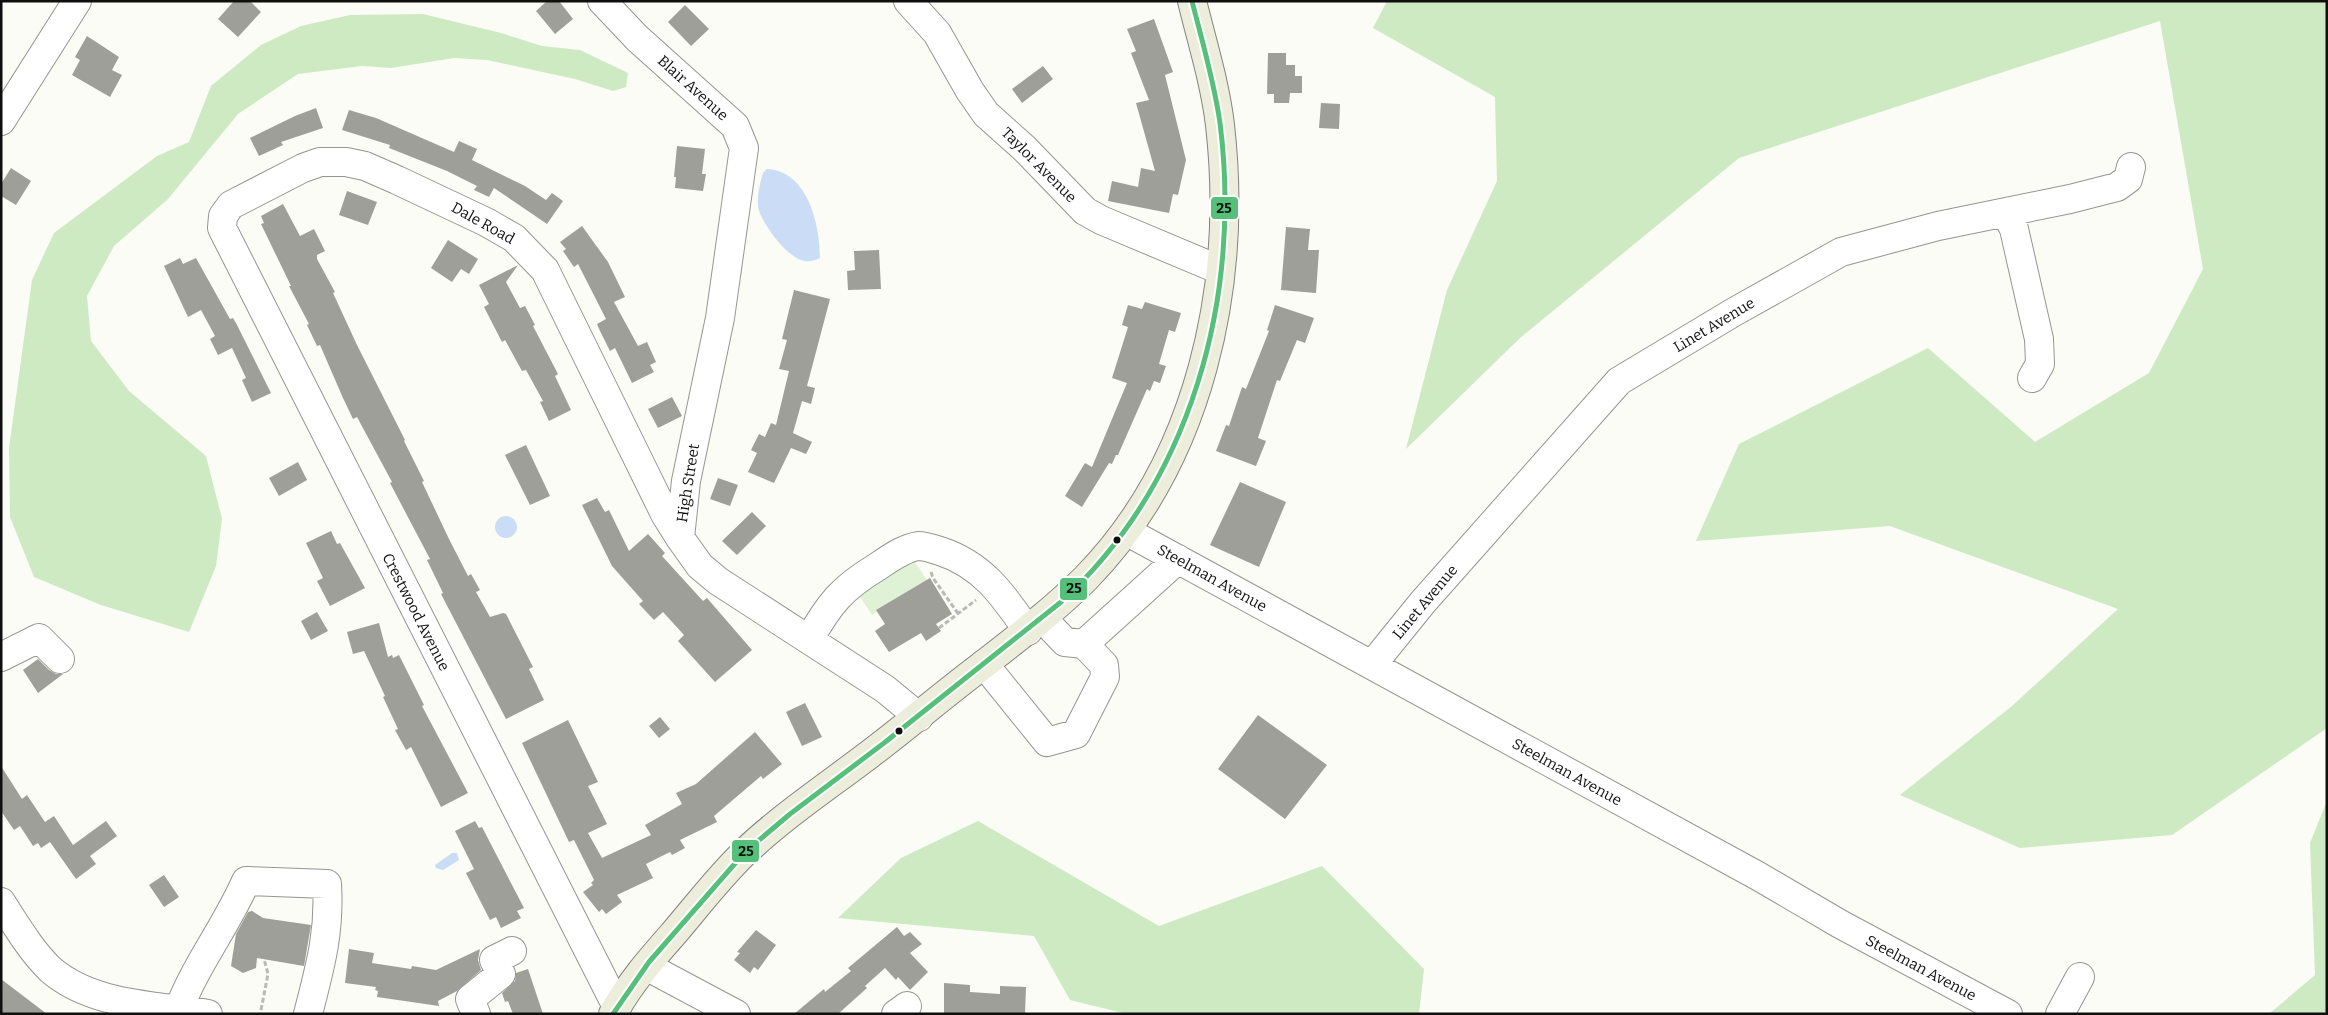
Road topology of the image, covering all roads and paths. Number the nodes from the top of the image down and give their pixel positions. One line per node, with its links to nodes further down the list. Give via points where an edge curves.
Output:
1 (77, 1): 5 (street)
2 (602, 1): 7 (street, Blair Avenue, via 637,38 735,126 744,148)
3 (908, 1): 10 (street, Taylor Avenue, via 937,33 986,114 1085,211)
4 (1192, 1): 10 (main road, via 1220,121 1225,208)
5 (1, 120)
6 (2131, 167): 8 (street, Linet Avenue, via 2128,179 2117,187)
7 (738, 192): 13 (street, High Street, via 720,318 686,481)
8 (2006, 213): 11 (street, via 2014,229 2039,340 2040,364); 25 (street, Linet Avenue, via 1938,226 1842,252 1618,381 1430,594)
9 (223, 216): 13 (street, Dale Road, via 231,206 302,168 335,160 385,174 514,238 545,270 665,514); 34 (street, Crestwood Avenue, via 222,228)
10 (1220, 270): 12 (main road, via 1216,308 1203,366 1184,425 1160,475)
11 (2032, 378)
12 (1126, 531): 15 (street, Steelman Avenue); 18 (main road, via 1086,578)
13 (680, 538): 20 (street, High Street, via 700,566 718,581)
14 (934, 549): 16 (street, via 955,555 980,571); 17 (path, via 930,565 933,578); 20 (street, via 918,546 905,550 850,584 828,607)
15 (1178, 559): 21 (street); 25 (street, Steelman Avenue)
16 (993, 585): 17 (path); 18 (street)
17 (959, 615): 19 (path)
18 (1035, 624): 21 (street, via 1066,642); 24 (main road)
19 (939, 628)
20 (809, 640): 26 (street, High Street, via 884,689)
21 (1084, 644): 24 (street, via 1104,665 1105,676 1076,734 1047,742)
22 (1, 657): 23 (street, via 39,638)
23 (60, 660)
24 (984, 664): 26 (main road)
25 (1372, 665): 39 (street, Steelman Avenue)
26 (919, 717): 30 (main road, via 745,852)
27 (1, 902): 32 (street, via 35,952 65,980 90,994)
28 (512, 951): 37 (street, via 494,960 501,974 470,999)
29 (264, 959): 33 (path, via 268,974)
30 (646, 966): 34 (main road); 38 (street)
31 (2080, 977): 40 (street)
32 (179, 1009): 35 (street); 36 (street, via 246,881 327,884 327,936)
33 (261, 1010)
34 (615, 1010)
35 (208, 1014)
36 (308, 1014)
37 (476, 1014)
38 (736, 1014)
39 (2008, 1014)
40 (2060, 1014)

